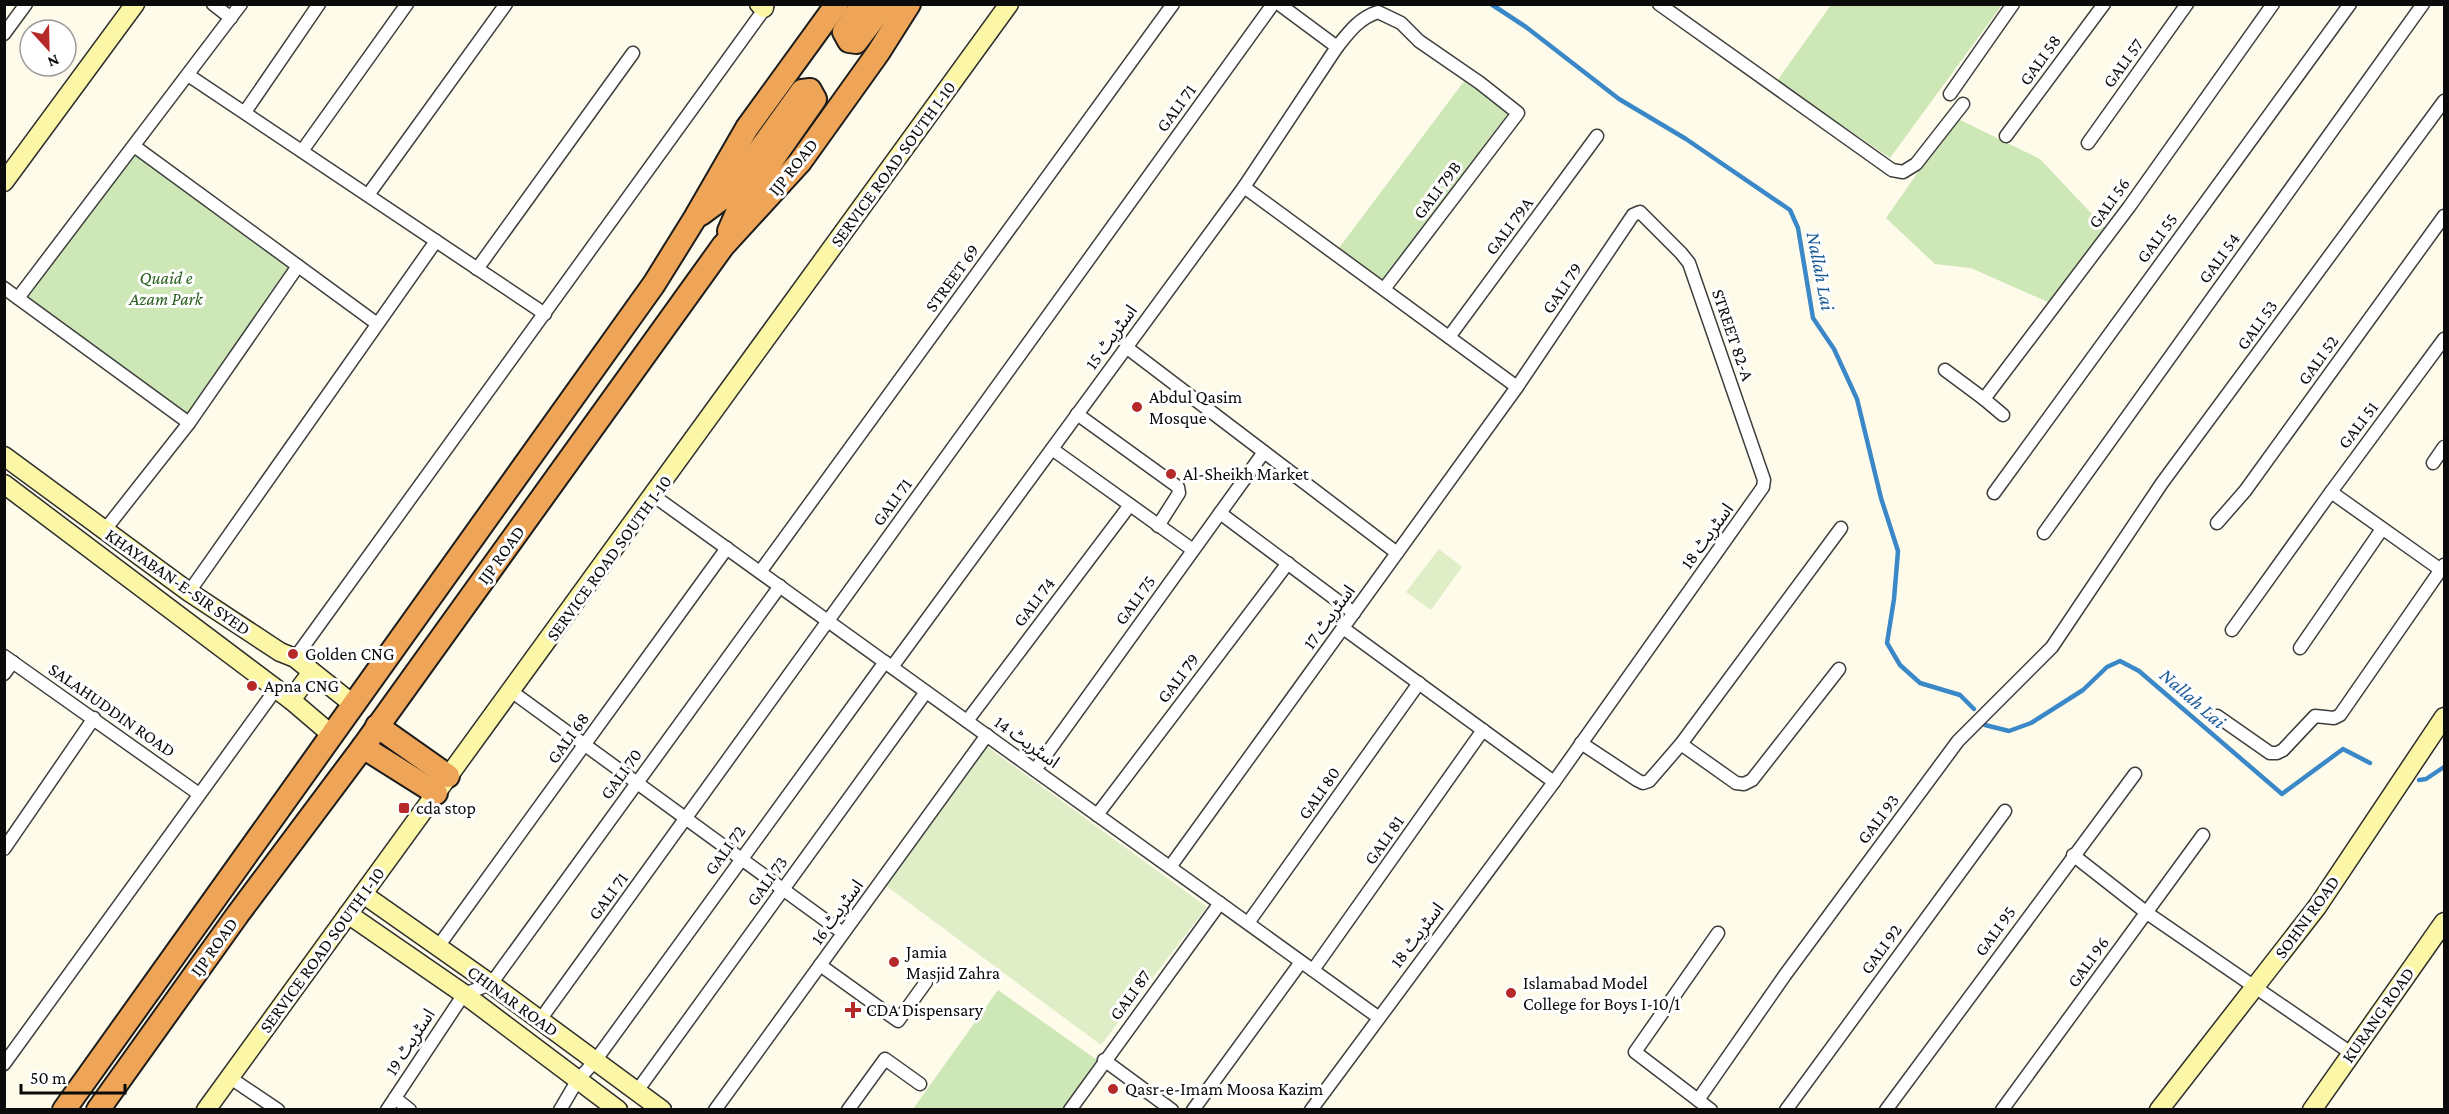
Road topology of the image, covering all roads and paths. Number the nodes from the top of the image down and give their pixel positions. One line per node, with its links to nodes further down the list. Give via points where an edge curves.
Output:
1 (26, 4): 25 (street)
2 (135, 4): 39 (main road)
3 (213, 4): 24 (street)
4 (241, 4): 24 (street)
5 (319, 4): 32 (street)
6 (407, 4): 38 (street)
7 (506, 4): 41 (street)
8 (837, 4): 44 (highway, IJP ROAD, via 747,128)
9 (863, 4): 10 (highway, via 844,32 849,41 856,42)
10 (885, 4)
11 (909, 4): 46 (highway, IJP ROAD, via 800,162)
12 (1009, 4): 72 (main road, SERVICE ROAD SOUTH I-10)
13 (1173, 4): 86 (street, STREET 69)
14 (1273, 4): 91 (street, GALI 71)
15 (1279, 4): 26 (street)
16 (1659, 4): 31 (street, via 1892,170 1903,172 1916,164)
17 (2013, 4): 29 (street)
18 (2104, 4): 35 (street, GALI 58)
19 (2187, 4): 36 (street, GALI 57)
20 (2273, 4): 59 (street, GALI 56, via 2129,207)
21 (2350, 4): 71 (street, GALI 55)
22 (2423, 4): 80 (street, GALI 54)
23 (764, 6): 52 (street)
24 (231, 18): 28 (street)
25 (4, 34)
26 (1337, 47): 33 (street, اسٹریٹ 15, via 1354,26 1378,12 1394,19); 40 (street, اسٹریٹ 15)
27 (633, 53): 48 (street)
28 (188, 75): 32 (street); 37 (street)
29 (1950, 94)
30 (2445, 101): 87 (street, GALI 53, via 2162,483)
31 (1963, 104)
32 (245, 112): 38 (street)
33 (1518, 113): 50 (street, GALI 79B)
34 (1597, 136): 54 (street, GALI 79A)
35 (2006, 136)
36 (2088, 143)
37 (134, 146): 47 (street); 51 (street)
38 (302, 151): 41 (street)
39 (6, 177)
40 (1244, 187): 50 (street); 56 (street, اسٹریٹ 15)
41 (368, 195): 45 (street)
42 (1640, 212): 58 (street, GALI 79, via 1633,215); 69 (street, STREET 82-A, via 1689,263 1764,480)
43 (2445, 216): 75 (street, GALI 52, via 2246,491)
44 (695, 218): 46 (highway, via 728,194 802,91 813,93 814,99 740,206); 106 (highway, IJP ROAD, via 654,284)
45 (436, 241): 48 (street); 53 (street)
46 (723, 246): 111 (highway, IJP ROAD)
47 (298, 266): 53 (street); 62 (street)
48 (477, 268): 52 (street)
49 (4, 288): 51 (street)
50 (1384, 290): 54 (street)
51 (18, 298): 62 (street)
52 (545, 314): 95 (street)
53 (376, 323): 89 (street)
54 (1449, 337): 58 (street)
55 (2445, 339): 70 (street, GALI 51)
56 (1126, 347): 60 (street, اسٹریٹ 15); 65 (street)
57 (1945, 370): 59 (street)
58 (1517, 387): 83 (street, اسٹریٹ 17)
59 (1984, 399): 61 (street)
60 (1077, 414): 64 (street, اسٹریٹ 15); 76 (street, via 1178,487 1179,493)
61 (2003, 415)
62 (189, 423): 79 (street)
63 (2445, 447): 67 (street)
64 (1052, 449): 73 (street); 97 (street, اسٹریٹ 15)
65 (1264, 452): 74 (street, GALI 75); 83 (street)
66 (4, 456): 79 (main road, KHAYABAN-E-SIR SYED)
67 (2433, 463)
68 (4, 484): 102 (main road, KHAYABAN-E-SIR SYED)
69 (1763, 487): 115 (street, اسٹریٹ 18)
70 (2331, 492): 78 (street); 93 (street, GALI 51)
71 (1994, 493)
72 (654, 496): 81 (street, اسٹریٹ 14); 103 (main road, SERVICE ROAD SOUTH I-10)
73 (1130, 505): 76 (street); 110 (street, GALI 74)
74 (1220, 513): 82 (street, GALI 75); 84 (street)
75 (2217, 523)
76 (1158, 526): 82 (street)
77 (1841, 528): 116 (street)
78 (2382, 529): 85 (street); 94 (street)
79 (104, 531): 89 (main road, KHAYABAN-E-SIR SYED)
80 (2044, 533)
81 (727, 548): 86 (street, اسٹریٹ 14); 117 (street, GALI 68)
82 (1193, 550): 119 (street, GALI 75)
83 (1397, 553): 90 (street, اسٹریٹ 17)
84 (1288, 563): 90 (street); 126 (street, GALI 79)
85 (2443, 567): 107 (street, via 2340,715 2315,716 2277,753 2270,753)
86 (760, 572): 88 (street, اسٹریٹ 14)
87 (2103, 574): 161 (street, GALI 93, via 2052,647 1958,741)
88 (780, 586): 91 (street, اسٹریٹ 14); 123 (street, GALI 70)
89 (189, 592): 95 (main road, KHAYABAN-E-SIR SYED)
90 (1354, 613): 92 (street, اسٹریٹ 17)
91 (829, 621): 97 (street, اسٹریٹ 14); 127 (street, GALI 71)
92 (1343, 628): 101 (street); 132 (street, اسٹریٹ 17)
93 (2232, 630)
94 (2300, 648)
95 (288, 655): 99 (main road, KHAYABAN-E-SIR SYED); 102 (main road)
96 (9, 658): 100 (street); 109 (street, SALAHUDDIN ROAD)
97 (888, 664): 104 (street, اسٹریٹ 14); 131 (street, GALI 72)
98 (1839, 669): 116 (street, via 1752,780 1744,784 1736,783)
99 (312, 672): 105 (main road); 106 (main road, KHAYABAN-E-SIR SYED)
100 (4, 674)
101 (1419, 683): 112 (street); 139 (street, GALI 80)
102 (269, 684): 105 (main road, KHAYABAN-E-SIR SYED); 124 (street)
103 (511, 691): 117 (street); 122 (main road, SERVICE ROAD SOUTH I-10)
104 (927, 692): 110 (street, اسٹریٹ 14); 133 (street, GALI 73)
105 (291, 700): 113 (main road, KHAYABAN-E-SIR SYED)
106 (354, 705): 113 (highway, IJP ROAD)
107 (2217, 716)
108 (2445, 717): 148 (main road, SOHNI ROAD, via 2317,907)
109 (94, 718): 124 (street, SALAHUDDIN ROAD); 129 (street)
110 (967, 721): 114 (street, اسٹریٹ 14)
111 (377, 726): 118 (highway, IJP ROAD); 122 (highway)
112 (1483, 730): 121 (street); 145 (street, GALI 81)
113 (332, 735): 162 (highway, IJP ROAD)
114 (987, 735): 119 (street, اسٹریٹ 14); 140 (street, اسٹریٹ 16)
115 (1581, 743): 116 (street, via 1643,783); 121 (street, اسٹریٹ 18)
116 (1681, 744)
117 (584, 746): 123 (street); 142 (street, GALI 68)
118 (363, 747): 122 (highway); 163 (highway, IJP ROAD)
119 (1035, 770): 126 (street, اسٹریٹ 14)
120 (2135, 774): 130 (street, GALI 95)
121 (1554, 782): 150 (street, اسٹریٹ 18)
122 (442, 784): 134 (main road, SERVICE ROAD SOUTH I-10)
123 (636, 784): 127 (street); 147 (street, GALI 70)
124 (199, 794): 155 (street)
125 (2005, 811): 178 (street, GALI 92)
126 (1097, 815): 132 (street, اسٹریٹ 14)
127 (686, 819): 131 (street); 151 (street, GALI 71)
128 (2203, 835): 136 (street, GALI 96)
129 (4, 849)
130 (2073, 855): 136 (street); 179 (street, GALI 95)
131 (741, 859): 133 (street); 154 (street, GALI 72)
132 (1170, 867): 135 (street, اسٹریٹ 14)
133 (783, 889): 140 (street); 159 (street, GALI 73)
134 (363, 894): 137 (main road, SERVICE ROAD SOUTH I-10); 142 (main road, CHINAR ROAD)
135 (1220, 903): 139 (street, اسٹریٹ 14); 153 (street, GALI 87)
136 (2146, 913): 148 (street); 180 (street, GALI 96)
137 (348, 914): 149 (main road, CHINAR ROAD); 156 (main road, SERVICE ROAD SOUTH I-10)
138 (2445, 922): 152 (main road, KURANG ROAD)
139 (1248, 924): 143 (street, اسٹریٹ 14)
140 (843, 933): 144 (street, اسٹریٹ 16)
141 (1718, 933): 161 (street, via 1635,1052)
142 (437, 948): 147 (main road, CHINAR ROAD)
143 (1301, 962): 145 (street, اسٹریٹ 14); 175 (street)
144 (820, 965): 146 (street, via 898,1021); 171 (street, اسٹریٹ 16)
145 (1313, 970): 150 (street, اسٹریٹ 14)
146 (926, 982)
147 (491, 984): 149 (street); 151 (main road, CHINAR ROAD)
148 (2255, 986): 152 (street); 181 (main road, SOHNI ROAD)
149 (464, 994): 157 (main road, CHINAR ROAD); 160 (street, اسٹریٹ 19)
150 (1378, 1017): 176 (street, اسٹریٹ 18)
151 (540, 1020): 154 (main road, CHINAR ROAD)
152 (2351, 1053): 182 (main road, KURANG ROAD)
153 (1104, 1060): 173 (street, GALI 87); 174 (street)
154 (595, 1061): 157 (street, GALI 72); 159 (main road, CHINAR ROAD)
155 (4, 1064)
156 (229, 1077): 164 (main road, SERVICE ROAD SOUTH I-10); 165 (street)
157 (578, 1081): 168 (street, GALI 72); 169 (main road, CHINAR ROAD)
158 (920, 1084): 172 (street, via 885,1059)
159 (637, 1091): 170 (main road, CHINAR ROAD)
160 (395, 1098): 166 (street, اسٹریٹ 19); 167 (street)
161 (1698, 1100): 177 (street)
162 (64, 1110)
163 (98, 1110)
164 (206, 1110)
165 (278, 1110)
166 (387, 1110)
167 (410, 1110)
168 (560, 1110)
169 (618, 1110)
170 (662, 1110)
171 (715, 1110)
172 (848, 1110)
173 (1070, 1110)
174 (1172, 1110)
175 (1193, 1110)
176 (1311, 1110)
177 (1711, 1110)
178 (1786, 1110)
179 (1886, 1110)
180 (2002, 1110)
181 (2159, 1110)
182 (2313, 1110)

